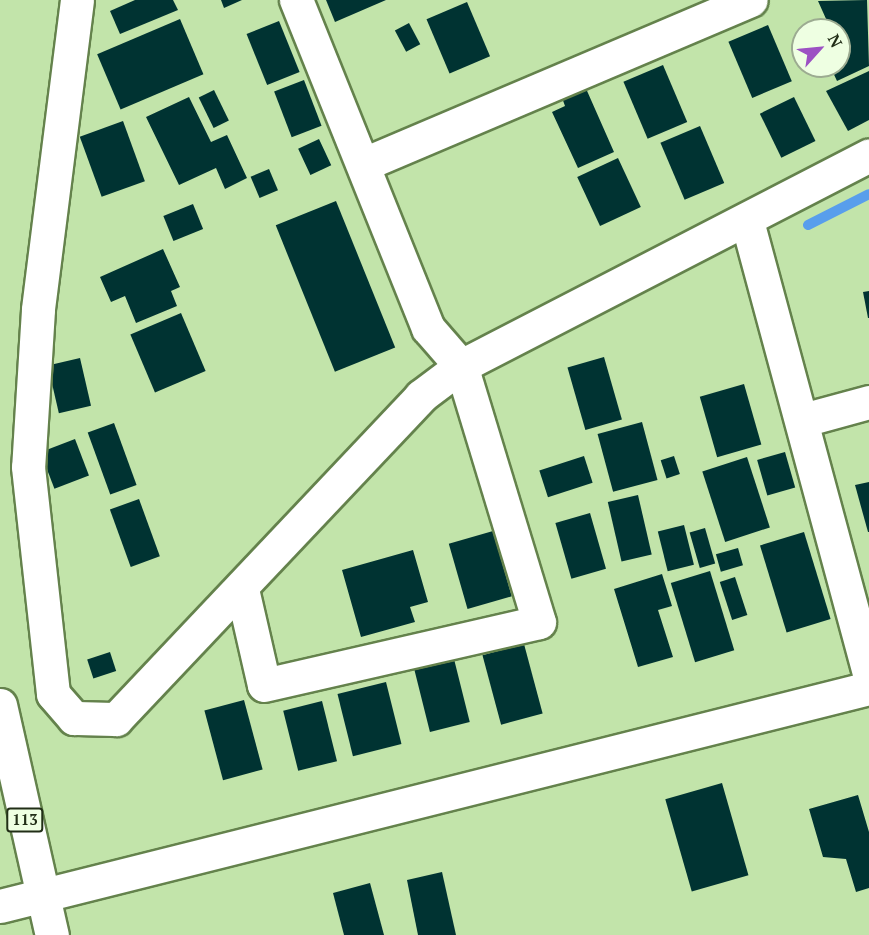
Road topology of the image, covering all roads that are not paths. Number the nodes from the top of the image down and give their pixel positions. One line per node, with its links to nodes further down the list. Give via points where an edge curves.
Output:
1 (77, 0): 10 (main road, via 38,310 28,467 53,694 74,718 116,719)
2 (296, 0): 5 (main road)
3 (751, 0): 5 (main road)
4 (869, 155): 6 (main road)
5 (364, 164): 7 (main road, via 428,328)
6 (747, 221): 7 (main road); 9 (main road)
7 (461, 366): 10 (main road, via 382,434); 10 (main road, via 539,622 264,685)
8 (869, 402): 9 (main road)
9 (803, 420): 11 (main road)
10 (242, 590)
11 (869, 672)
12 (869, 688): 14 (main road)
13 (0, 705): 14 (main road, 113)
14 (42, 892): 15 (main road); 16 (main road, 113)
15 (1, 901)
16 (52, 935)

